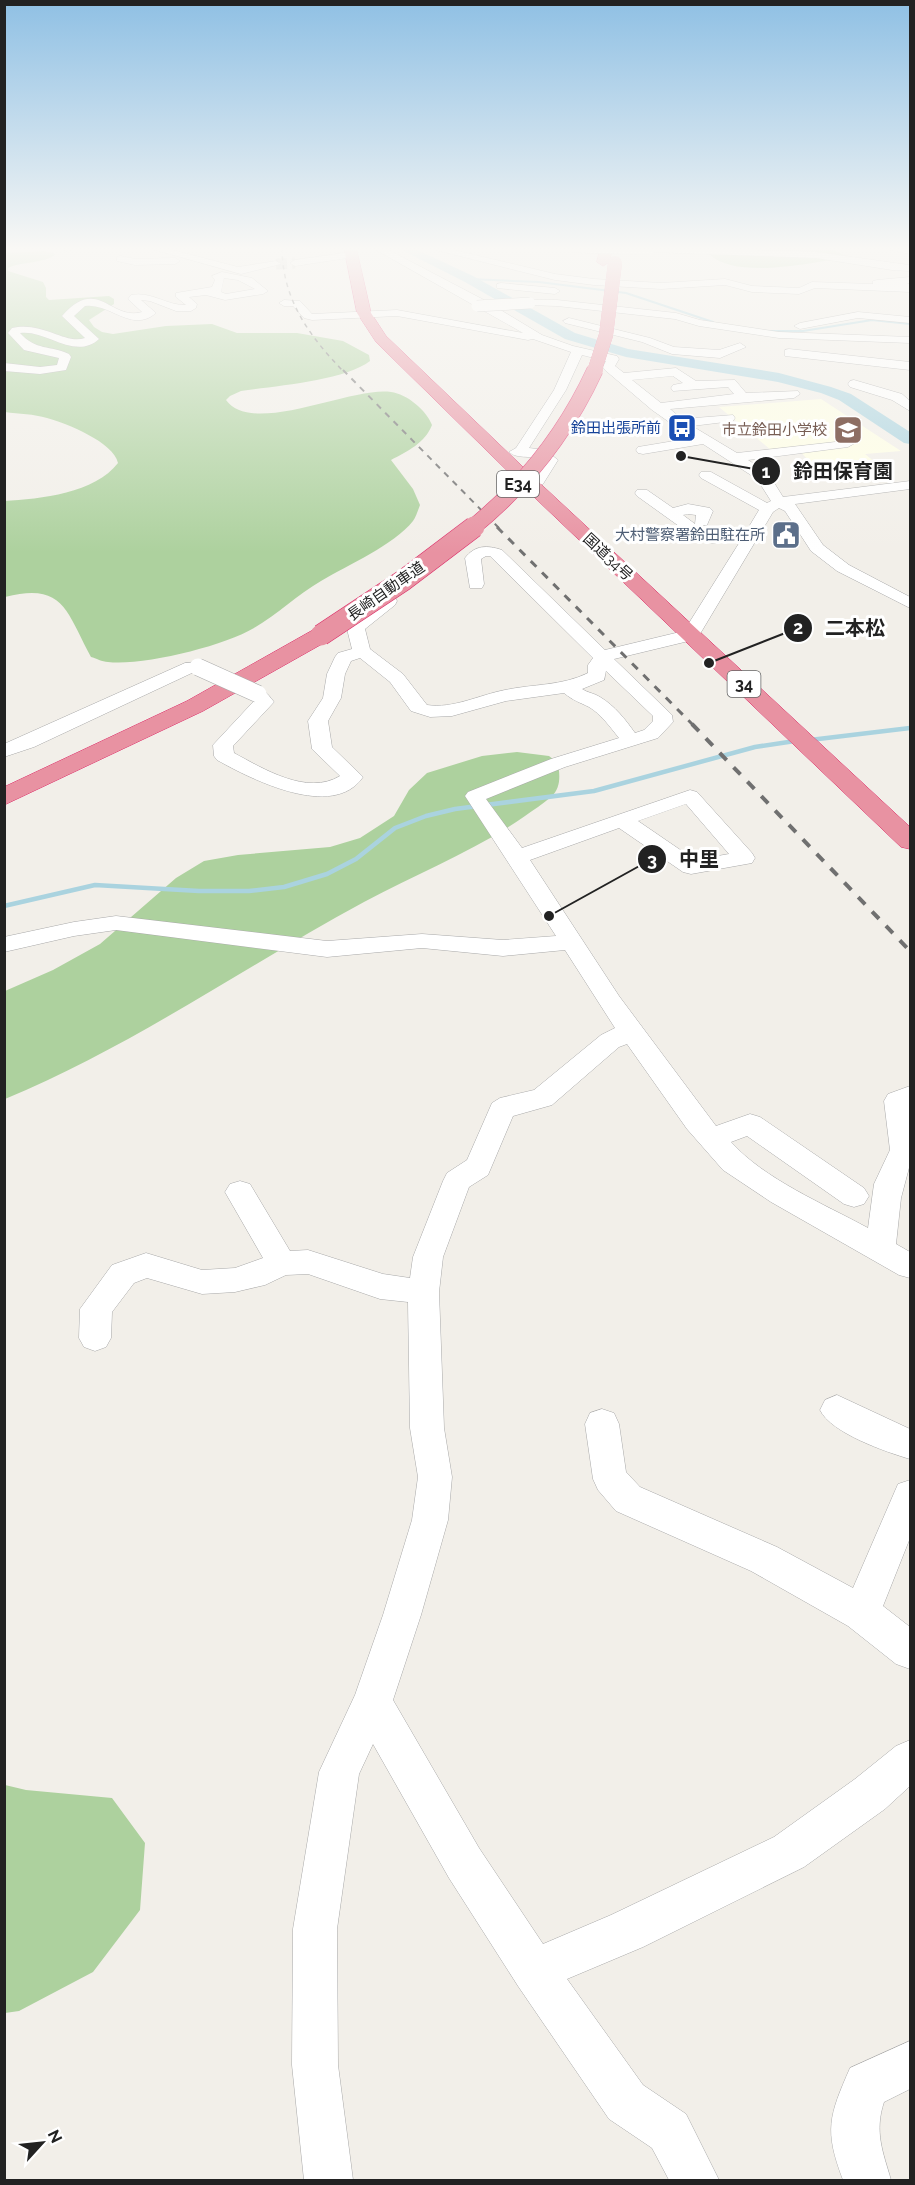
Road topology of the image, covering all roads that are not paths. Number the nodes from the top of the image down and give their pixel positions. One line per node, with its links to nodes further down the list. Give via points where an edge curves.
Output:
1 (28, 349): 11 (street, via 58,353 65,357 62,367 39,372)
2 (391, 349): 26 (highway, 国道34号 / 34)
3 (603, 349): 39 (highway, 長崎自動車道 / E34, bridge, via 585,397 565,429 538,464 500,502 404,580)
4 (669, 349): 5 (street, via 720,354)
5 (742, 349)
6 (578, 350): 12 (street, via 613,359 609,368); 25 (street, via 550,410)
7 (775, 351): 9 (street)
8 (910, 354): 9 (street, via 862,352)
9 (858, 360): 10 (street)
10 (910, 366)
11 (4, 367)
12 (621, 377): 14 (street, via 673,370); 15 (street)
13 (854, 384): 19 (street, via 889,394)
14 (693, 385): 15 (street); 17 (street, via 731,383)
15 (639, 392): 18 (street)
16 (794, 394): 17 (street)
17 (743, 397): 18 (street)
18 (657, 407): 21 (street)
19 (910, 407)
20 (728, 418): 21 (street)
21 (679, 424): 22 (street)
22 (703, 440): 24 (street); 27 (street)
23 (848, 443): 27 (street)
24 (643, 450)
25 (520, 452): 26 (street); 29 (street, via 540,453 551,460 538,482)
26 (501, 454): 29 (highway, 国道34号 / 34)
27 (734, 458): 33 (street, via 763,476)
28 (706, 475): 32 (street)
29 (530, 483): 40 (highway, 国道34号 / 34)
30 (910, 485): 33 (street)
31 (642, 493): 34 (street)
32 (736, 493): 33 (street); 34 (street, via 704,508)
33 (773, 505): 35 (street); 38 (street, via 791,508 817,548 843,568)
34 (669, 513): 35 (street, via 703,536)
35 (750, 534): 40 (street)
36 (486, 550): 37 (street, via 473,558); 41 (street, via 468,547 456,551 360,622 356,629); 42 (street, via 496,553 570,630)
37 (476, 584)
38 (910, 603)
39 (313, 632): 46 (highway, 長崎自動車道 / E34); 47 (highway, 長崎自動車道 / E34, via 195,706)
40 (692, 635): 42 (street); 49 (highway, 国道34号 / 34)
41 (362, 652): 43 (street, via 379,661 421,710 461,708 505,695); 45 (street, bridge, via 344,657 332,698 318,722 322,749 353,777 337,787 299,787 224,756 223,745 264,702 258,694 198,668)
42 (603, 656): 43 (street, via 597,665 597,676); 44 (street, via 662,715 660,727)
43 (568, 687): 44 (street, via 614,718)
44 (632, 741): 50 (street, via 558,763 475,796)
45 (4, 751)
46 (4, 782)
47 (4, 797)
48 (623, 821): 48 (street, via 690,796 744,858 691,867); 50 (street)
49 (910, 841)
50 (517, 857): 51 (street)
51 (570, 942): 52 (street, via 503,948 422,941 327,949 116,922); 53 (street)
52 (4, 945)
53 (631, 1031): 55 (street); 61 (street, via 610,1041 542,1098 502,1110 478,1167 457,1181 428,1257)
54 (910, 1095): 58 (street, via 898,1101 904,1151 896,1161 883,1214)
55 (712, 1138): 57 (street, via 750,1124); 58 (street, via 733,1163)
56 (240, 1192): 59 (street)
57 (854, 1196)
58 (881, 1250): 60 (street)
59 (282, 1263): 61 (street, via 308,1262 380,1286); 62 (street, via 235,1280 202,1282 146,1265 123,1274 96,1309)
60 (910, 1266)
61 (423, 1292): 69 (street, via 427,1428 435,1477 430,1520)
62 (94, 1338)
63 (837, 1410): 65 (street)
64 (602, 1424): 67 (street, via 610,1479 628,1499 764,1559)
65 (910, 1444)
66 (910, 1496): 67 (street)
67 (861, 1613): 68 (street)
68 (910, 1650)
69 (372, 1703): 71 (street, via 464,1863); 73 (street, via 339,1772 315,1929 315,2065)
70 (910, 1760): 71 (street, via 789,1852 627,1931)
71 (534, 1970): 74 (street, via 626,2102 669,2131)
72 (910, 2064): 75 (street, via 867,2085 854,2114 854,2146)
73 (328, 2181)
74 (695, 2181)
75 (867, 2181)

